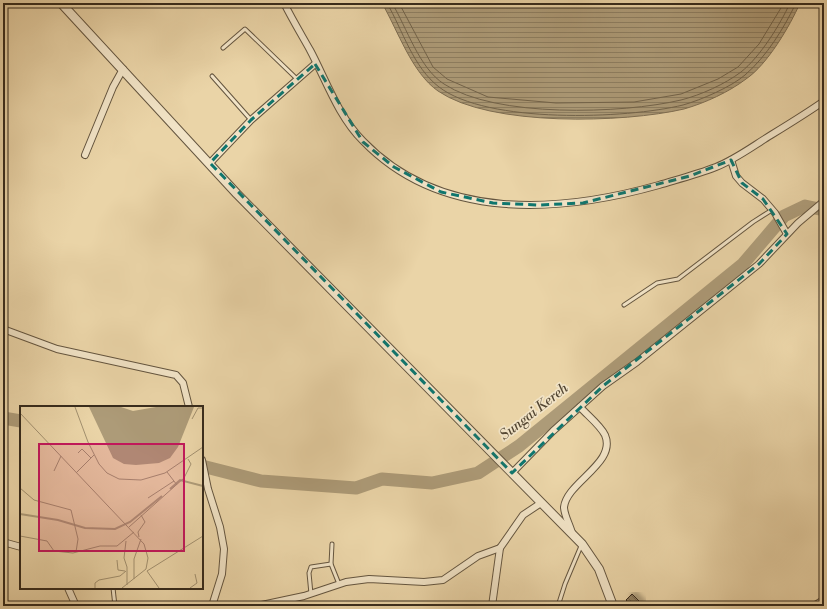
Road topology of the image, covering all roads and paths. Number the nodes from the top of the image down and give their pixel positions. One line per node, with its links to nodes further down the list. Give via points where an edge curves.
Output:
1 (61, 3): 5 (street)
2 (284, 3): 4 (street)
3 (223, 48): 7 (lane, via 245,29)
4 (315, 64): 7 (street); 11 (street, via 363,142 394,167 420,182 441,192 466,199 538,206 583,203 690,176)
5 (123, 69): 10 (street); 12 (street)
6 (212, 76): 9 (lane)
7 (297, 79): 9 (street)
8 (824, 101): 11 (street)
9 (251, 120): 12 (street)
10 (85, 155)
11 (731, 160): 14 (street, via 736,176 744,186 760,196)
12 (210, 163): 21 (street, via 237,194)
13 (823, 202): 15 (street)
14 (772, 210): 15 (street); 16 (lane, via 678,279 657,283)
15 (787, 234): 19 (street, via 759,264 637,362 606,383)
16 (624, 305)
17 (3, 329): 18 (street, via 57,349 176,375 183,383)
18 (189, 406)
19 (580, 407): 21 (street); 23 (street, via 605,435 606,445 599,464 578,484 566,502 565,514)
20 (203, 463): 37 (street, via 224,549 222,574)
21 (512, 473): 22 (street)
22 (541, 503): 23 (street); 28 (street, via 523,515)
23 (572, 533): 26 (street)
24 (3, 542): 27 (street)
25 (332, 544): 29 (lane)
26 (582, 544): 40 (lane); 41 (street, via 599,569)
27 (20, 547)
28 (500, 548): 30 (street, via 478,556 440,581 369,579); 39 (street)
29 (331, 564): 30 (lane); 33 (lane, via 311,567)
30 (339, 584): 33 (street)
31 (68, 589): 35 (street)
32 (113, 589): 36 (lane)
33 (311, 594): 38 (street)
34 (824, 598): 42 (lane)
35 (76, 606)
36 (115, 606)
37 (212, 606)
38 (257, 606)
39 (492, 606)
40 (558, 606)
41 (613, 606)
42 (811, 606)

